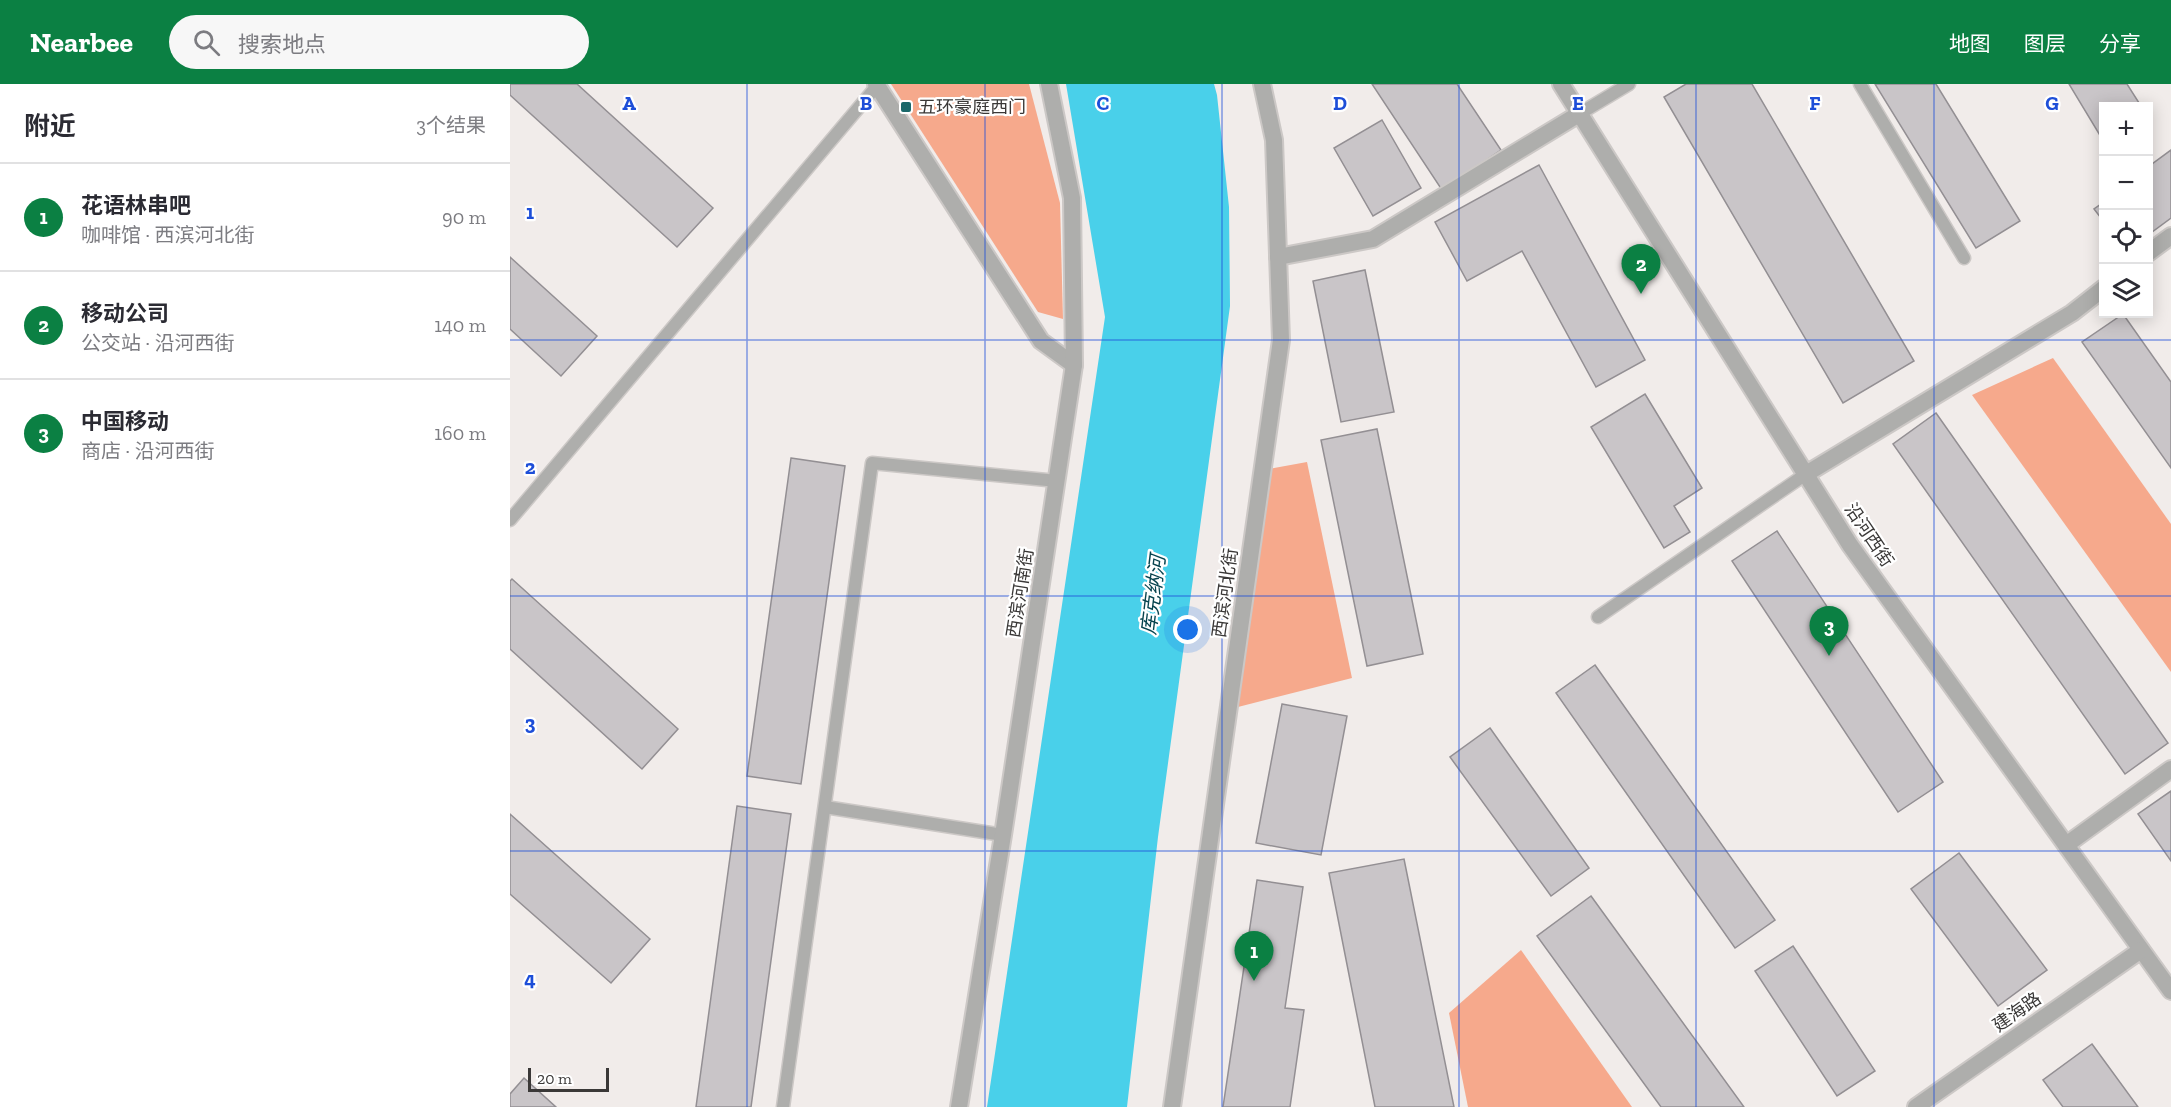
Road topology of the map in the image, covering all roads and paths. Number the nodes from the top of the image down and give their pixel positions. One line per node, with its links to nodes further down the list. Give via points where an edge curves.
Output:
1 (1049, 84): 13 (street, 西滨河南街, via 1072,198)
2 (1262, 84): 10 (street, 西滨河北街, via 1274,140)
3 (1561, 84): 7 (street, 沿河西街)
4 (1629, 84): 7 (lane)
5 (1860, 84): 11 (lane)
6 (877, 85): 13 (street, via 1041,341); 16 (lane)
7 (1580, 114): 10 (street, via 1372,239); 14 (street, 沿河西街)
8 (2171, 236): 9 (street)
9 (2153, 249)
10 (1278, 257): 26 (street, 西滨河北街, via 1281,340)
11 (1964, 258)
12 (2099, 291): 14 (street, via 2072,313)
13 (1074, 365): 15 (street, 西滨河南街)
14 (1806, 474): 17 (lane); 21 (street, 沿河西街, via 1850,545)
15 (1056, 481): 19 (lane, via 872,463); 20 (street, 西滨河南街)
16 (510, 520)
17 (1598, 617)
18 (2171, 769): 21 (street)
19 (825, 807): 20 (lane); 24 (lane)
20 (1003, 835): 25 (street, 西滨河南街)
21 (2066, 845): 22 (street, 沿河西街)
22 (2141, 950): 23 (street, 沿河西街); 27 (street, 建海路)
23 (2171, 991)
24 (783, 1107)
25 (959, 1107)
26 (1172, 1107)
27 (1916, 1107)

